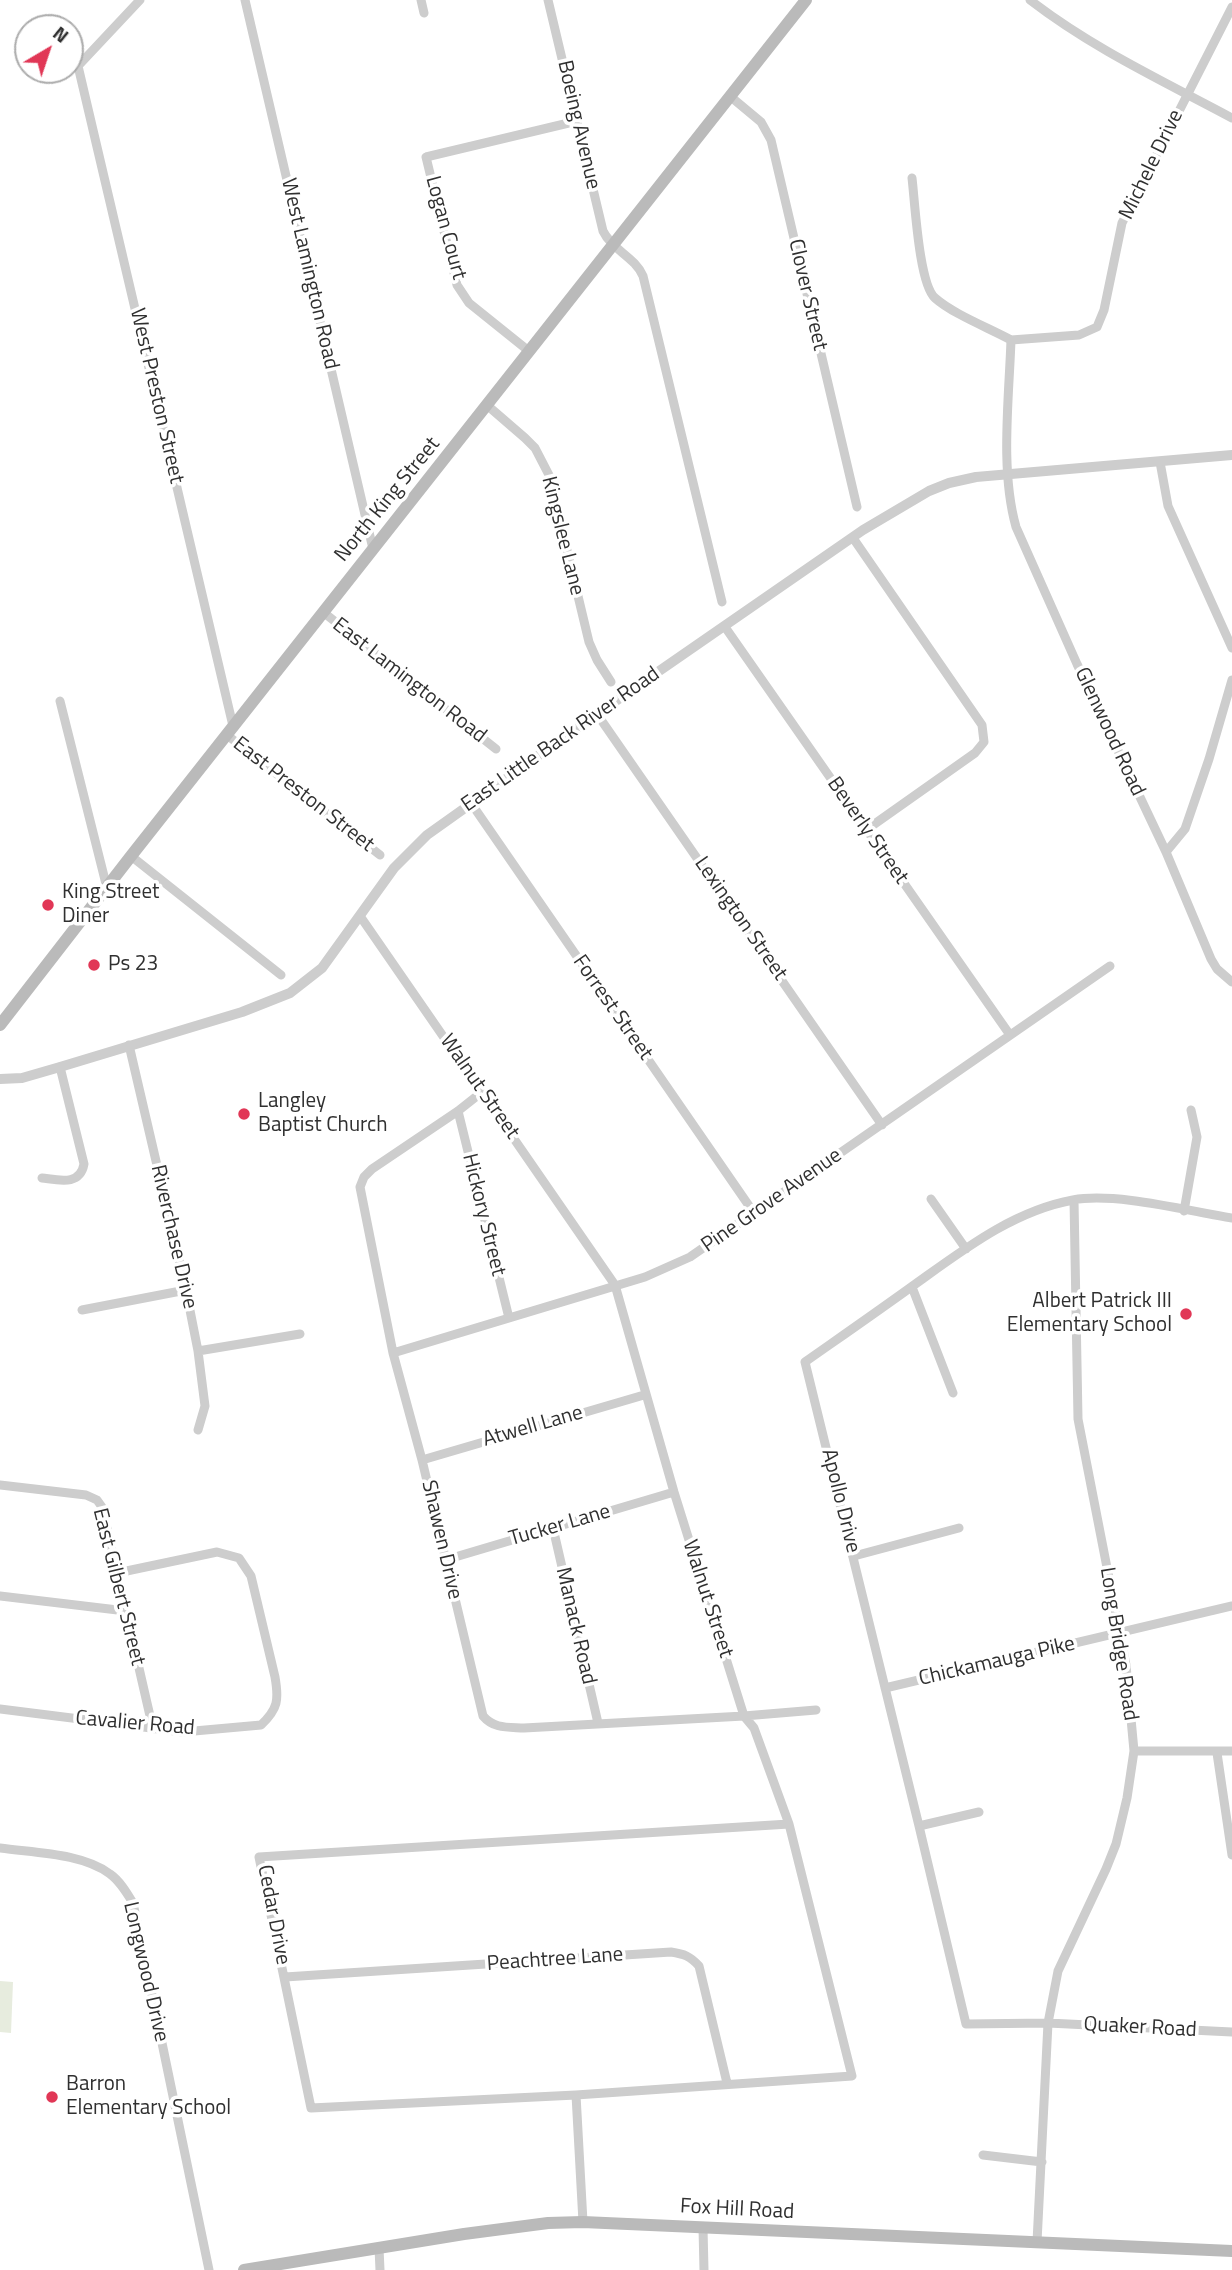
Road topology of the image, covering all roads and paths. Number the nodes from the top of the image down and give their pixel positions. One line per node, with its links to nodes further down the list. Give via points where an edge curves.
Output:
1 (140, 0): 32 (street, West Preston Street, via 78,66)
2 (245, 0): 23 (street, West Lamington Road)
3 (421, 0): 8 (street)
4 (548, 0): 12 (street, Boeing Avenue)
5 (806, 0): 10 (main road, North King Street)
6 (1030, 0): 9 (street, via 1094,46)
7 (1232, 7): 9 (street, Michele Drive)
8 (424, 13)
9 (1186, 94): 11 (street); 15 (street, Michele Drive, via 1122,223 1097,327 1079,335)
10 (731, 97): 14 (main road, North King Street); 21 (street, Clover Street, via 768,133)
11 (1232, 118)
12 (577, 121): 14 (street, Boeing Avenue, via 603,231); 16 (street, Logan Court, via 426,157 457,285 469,303)
13 (912, 178): 15 (street, via 925,281 933,297)
14 (614, 246): 16 (main road, North King Street); 24 (street, via 643,276)
15 (1011, 340): 20 (street, Glenwood Road)
16 (530, 352): 17 (main road, North King Street)
17 (488, 406): 23 (main road, North King Street); 29 (street, Kingslee Lane, via 535,448 549,475 589,642)
18 (1232, 455): 19 (street, East Little Back River Road)
19 (1160, 462): 20 (street, East Little Back River Road); 27 (street, via 1168,506)
20 (1008, 473): 22 (street, East Little Back River Road, via 929,491); 36 (street, Glenwood Road, via 1016,527)
21 (857, 508)
22 (853, 538): 26 (street, East Little Back River Road); 35 (street, via 982,725 984,742)
23 (373, 549): 25 (main road, North King Street)
24 (722, 602)
25 (323, 612): 32 (main road, North King Street); 33 (street, East Lamington Road)
26 (725, 627): 31 (street, East Little Back River Road); 35 (street, Beverly Street)
27 (1232, 648)
28 (1232, 680): 36 (street, via 1185,829)
29 (611, 682)
30 (60, 701): 39 (street)
31 (597, 714): 34 (street, East Little Back River Road); 52 (street, Lexington Street)
32 (230, 730): 37 (street, East Preston Street); 38 (main road, North King Street)
33 (496, 749)
34 (471, 803): 40 (street, East Little Back River Road, via 427,835 394,868); 57 (street, Forrest Street)
35 (866, 830): 45 (street, Beverly Street)
36 (1166, 852): 43 (street, Glenwood Road, via 1211,959)
37 (380, 855)
38 (131, 856): 39 (main road, North King Street); 42 (street)
39 (107, 888): 44 (main road, North King Street)
40 (360, 916): 46 (street, East Little Back River Road, via 322,968 290,993); 49 (street, Walnut Street)
41 (1110, 966): 45 (street, Pine Grove Avenue)
42 (281, 975)
43 (1232, 982)
44 (0, 1025)
45 (1010, 1035): 52 (street, Pine Grove Avenue)
46 (129, 1045): 47 (street, East Little Back River Road); 62 (street, Riverchase Drive)
47 (60, 1067): 48 (street, East Little Back River Road, via 22,1079); 53 (street, via 84,1164 80,1175 67,1181)
48 (0, 1079)
49 (482, 1092): 51 (street, Shawen Drive); 60 (street, Walnut Street)
50 (1191, 1110): 56 (street, via 1197,1137)
51 (458, 1111): 64 (street, Hickory Street); 67 (street, Shawen Drive, via 372,1169 360,1187)
52 (882, 1125): 57 (street, Pine Grove Avenue)
53 (42, 1178)
54 (931, 1199): 59 (street)
55 (1074, 1200): 56 (street, Apollo Drive, via 1123,1201); 59 (street, Apollo Drive, via 1028,1213); 82 (street, Long Bridge Road, via 1078,1419)
56 (1184, 1211): 58 (street, Apollo Drive)
57 (754, 1213): 60 (street, Pine Grove Avenue, via 668,1269)
58 (1232, 1218)
59 (966, 1249): 61 (street, Apollo Drive)
60 (615, 1285): 64 (street, Pine Grove Avenue); 69 (street, Walnut Street)
61 (912, 1287): 68 (street); 76 (street, Apollo Drive, via 805,1362)
62 (186, 1290): 63 (street); 66 (street, Riverchase Drive)
63 (82, 1310)
64 (509, 1318): 67 (street, Pine Grove Avenue)
65 (300, 1334): 66 (street)
66 (198, 1351): 70 (street, Riverchase Drive, via 205,1406)
67 (393, 1353): 71 (street, Shawen Drive)
68 (953, 1393)
69 (644, 1395): 71 (street, Atwell Lane); 73 (street, Walnut Street)
70 (198, 1430)
71 (422, 1460): 77 (street, Shawen Drive)
72 (0, 1485): 78 (street, East Gilbert Street, via 97,1500)
73 (674, 1492): 74 (street, Tucker Lane); 86 (street, Walnut Street)
74 (552, 1528): 77 (street, Tucker Lane); 87 (street, Manack Road)
75 (959, 1528): 76 (street)
76 (854, 1556): 83 (street, Apollo Drive)
77 (446, 1560): 87 (street, Shawen Drive, via 478,1701 489,1723 524,1728)
78 (117, 1573): 81 (street, East Gilbert Street); 88 (street, Cavalier Road, via 217,1552 239,1558 251,1576 275,1677 276,1707 261,1724 183,1732)
79 (0, 1596): 81 (street)
80 (1232, 1606): 82 (street, Chickamauga Pike)
81 (126, 1611): 88 (street, East Gilbert Street)
82 (1119, 1634): 83 (street, Chickamauga Pike); 89 (street, Long Bridge Road)
83 (885, 1688): 94 (street, Apollo Drive)
84 (0, 1709): 88 (street, Cavalier Road)
85 (816, 1710): 86 (street, Shawen Drive)
86 (744, 1716): 87 (street, Shawen Drive); 93 (street, Walnut Street, via 754,1728)
87 (598, 1723)
88 (153, 1729)
89 (1134, 1751): 91 (street); 98 (street, Long Bridge Road, via 1116,1844 1058,1971)
90 (1232, 1751): 91 (street)
91 (1217, 1753): 96 (street)
92 (979, 1812): 94 (street)
93 (789, 1824): 97 (street, Cedar Drive, via 259,1857); 100 (street, Walnut Street, via 852,2076)
94 (919, 1826): 98 (street, Apollo Drive, via 966,2024)
95 (0, 1848): 109 (street, Longwood Drive, via 97,1865 111,1874 134,1903)
96 (1232, 1855)
97 (285, 1977): 100 (street, Peachtree Lane, via 683,1954 699,1966); 101 (street, Cedar Drive, via 311,2108)
98 (1048, 2023): 99 (street, Quaker Road); 103 (street, Long Bridge Road)
99 (1232, 2032)
100 (727, 2083): 101 (street, Walnut Street)
101 (576, 2095): 104 (street)
102 (983, 2155): 103 (street)
103 (1042, 2162): 106 (street, Long Bridge Road)
104 (583, 2222): 105 (main road, Fox Hill Road); 107 (main road, Fox Hill Road, via 536,2224)
105 (703, 2228): 106 (main road, Fox Hill Road); 112 (street)
106 (1037, 2242): 108 (main road, Fox Hill Road)
107 (379, 2248): 110 (main road, Fox Hill Road); 111 (street)
108 (1232, 2251)
109 (209, 2270)
110 (244, 2270)
111 (380, 2270)
112 (704, 2270)

